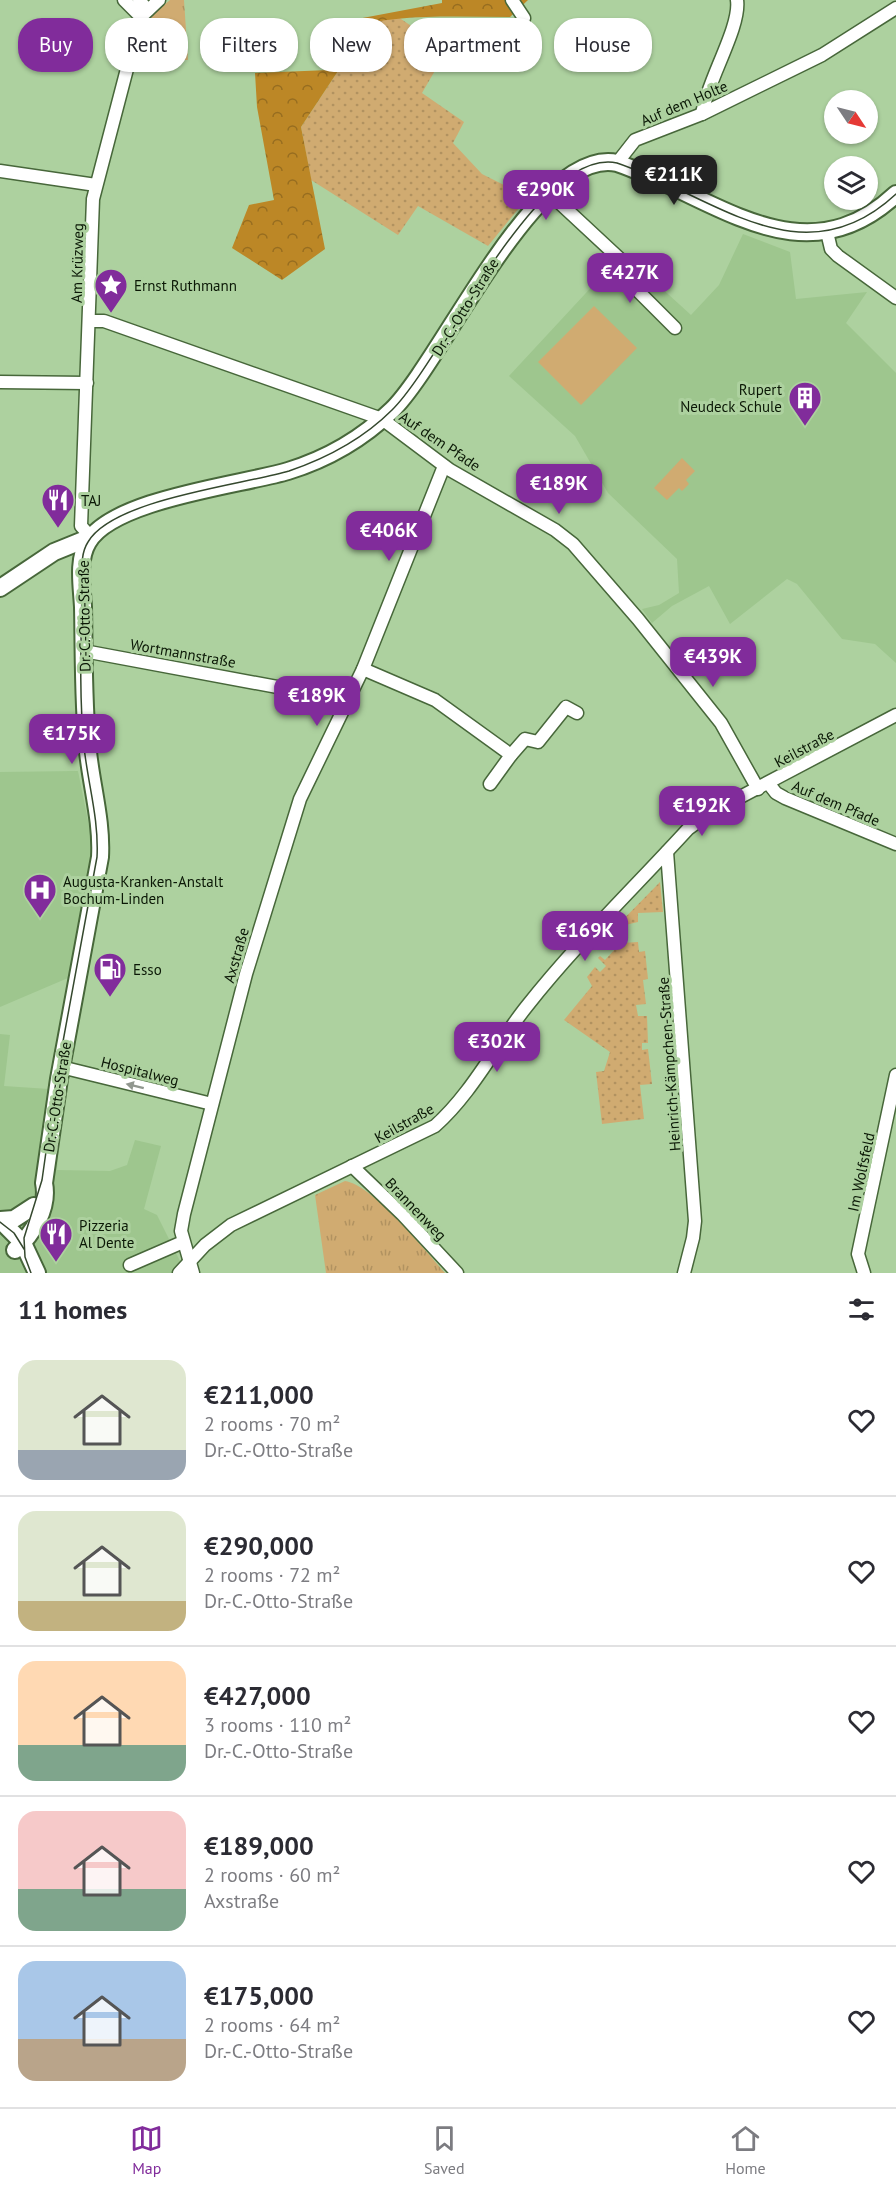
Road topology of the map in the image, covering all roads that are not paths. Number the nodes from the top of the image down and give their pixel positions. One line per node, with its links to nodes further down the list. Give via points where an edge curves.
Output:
1 (124, 0): 7 (street)
2 (139, 0): 7 (street)
3 (159, 0): 7 (street)
4 (512, 0): 8 (street)
5 (737, 0): 9 (street, via 734,21 705,96)
6 (894, 8): 9 (street, Auf dem Holte, via 827,53)
7 (145, 13): 12 (street, Am Krüzweg)
8 (524, 18)
9 (702, 114): 10 (street, Auf dem Holte, via 635,140)
10 (617, 163): 13 (street, Dr.-C.-Otto-Straße, via 585,165); 15 (street, Dr.-C.-Otto-Straße, via 757,224 787,232)
11 (0, 171): 12 (street)
12 (96, 185): 17 (street, Am Krüzweg)
13 (549, 193): 18 (street, via 621,260 635,288); 21 (street, Dr.-C.-Otto-Straße, via 494,261 415,385)
14 (896, 194): 15 (street, Dr.-C.-Otto-Straße, via 861,220)
15 (827, 232): 16 (street, via 831,249 838,256)
16 (896, 298)
17 (90, 321): 20 (street, Am Krüzweg); 21 (street, Auf dem Pfade, via 104,321)
18 (675, 327)
19 (0, 382): 20 (street)
20 (87, 383): 23 (street, Am Krüzweg, via 81,526)
21 (382, 419): 22 (street, Auf dem Pfade); 23 (street, Dr.-C.-Otto-Straße, via 352,442 318,460 154,504 118,518)
22 (444, 466): 26 (street, Axstraße); 32 (street, Auf dem Pfade, via 573,544 721,723)
23 (91, 537): 24 (street, via 54,552); 25 (street, Dr.-C.-Otto-Straße, via 82,558)
24 (0, 588)
25 (84, 651): 27 (street, Wortmannstraße); 35 (street, Dr.-C.-Otto-Straße, via 87,736 101,841)
26 (363, 669): 27 (street, Axstraße); 30 (street, via 435,700)
27 (347, 700): 37 (street, Axstraße, via 300,799 246,974)
28 (577, 713): 30 (street, via 566,707 538,742 525,739)
29 (896, 715): 32 (street, Keilstraße)
30 (511, 754): 31 (street)
31 (490, 784)
32 (764, 786): 33 (street, Auf dem Pfade); 34 (street, Keilstraße, via 694,823)
33 (896, 844)
34 (667, 852): 38 (street, Keilstraße, via 540,989 457,1107 435,1126); 51 (street, Heinrich-Kämpchen-Straße, via 695,1221)
35 (61, 1067): 37 (street, Hospitalweg, one-way to 35); 39 (street, Dr.-C.-Otto-Straße)
36 (896, 1076): 52 (street, Im Wolfsfeld, via 858,1254)
37 (212, 1104): 43 (street, Axstraße, via 184,1214)
38 (352, 1166): 46 (street, Keilstraße, via 231,1225); 50 (street, Brannenweg)
39 (44, 1183): 40 (street, Dr.-C.-Otto-Straße); 44 (street, Dr.-C.-Otto-Straße, via 47,1196 34,1228)
40 (33, 1206): 41 (street, via 14,1219); 44 (street, Dr.-C.-Otto-Straße)
41 (0, 1220): 44 (street)
42 (0, 1233): 44 (street)
43 (183, 1242): 45 (street); 46 (street, Axstraße)
44 (19, 1244): 47 (street); 48 (street)
45 (129, 1265)
46 (190, 1268): 49 (street, Keilstraße)
47 (25, 1273)
48 (37, 1273)
49 (179, 1273)
50 (457, 1273)
51 (684, 1273)
52 (864, 1273)

